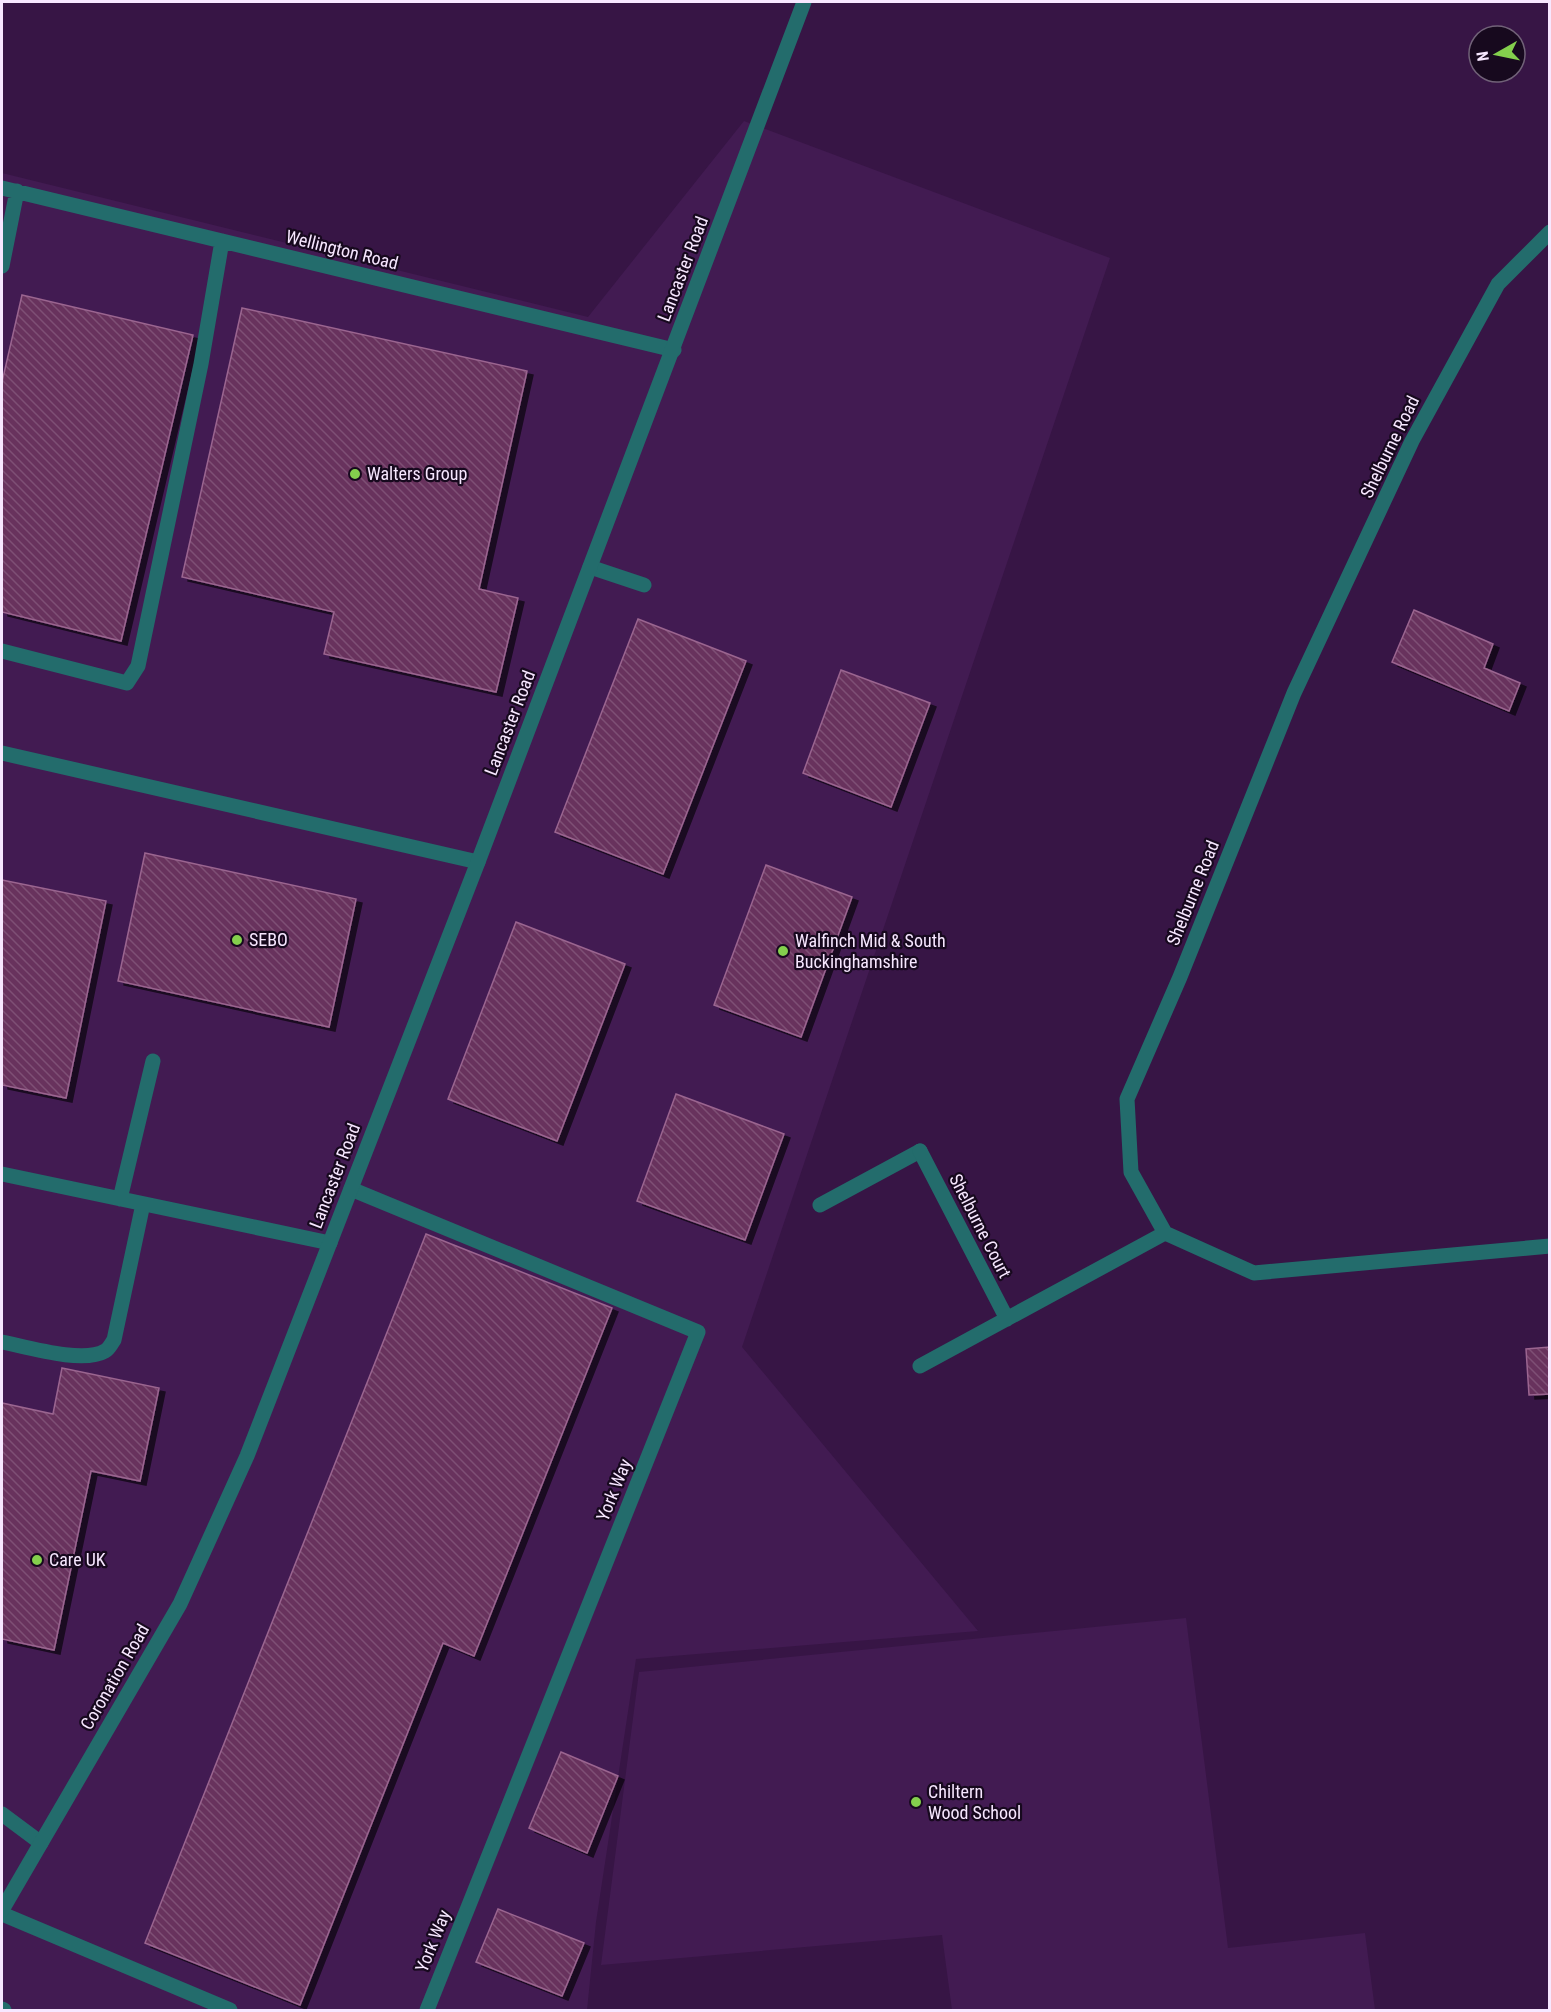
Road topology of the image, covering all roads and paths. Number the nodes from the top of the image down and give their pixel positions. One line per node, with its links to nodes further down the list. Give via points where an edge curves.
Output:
1 (804, 2): 7 (street, Lancaster Road)
2 (2, 188): 3 (street, Wellington Road)
3 (17, 191): 5 (street, Wellington Road); 6 (street)
4 (1550, 232): 19 (street, Shelburne Road, via 1498,284 1412,441 1294,693 1127,1099 1131,1172)
5 (222, 241): 7 (street, Wellington Road); 10 (street, via 201,364 138,666 127,683)
6 (2, 266)
7 (674, 350): 8 (street, Lancaster Road)
8 (590, 567): 9 (street); 12 (street, Lancaster Road)
9 (644, 585)
10 (2, 651)
11 (2, 753): 12 (street)
12 (478, 862): 15 (street, Lancaster Road)
13 (153, 1061): 16 (street)
14 (2, 1174): 16 (street)
15 (351, 1189): 20 (street, Lancaster Road); 30 (street, York Way, via 698,1332)
16 (120, 1199): 17 (street)
17 (143, 1204): 20 (street); 23 (street, via 114,1340 108,1350 94,1356 71,1355)
18 (820, 1205): 22 (street, Shelburne Court, via 920,1151)
19 (1166, 1233): 21 (street, via 1254,1273); 22 (street)
20 (330, 1243): 25 (street, Lancaster Road)
21 (1550, 1246)
22 (1006, 1319): 24 (street)
23 (2, 1342)
24 (920, 1366)
25 (247, 1456): 27 (street, Coronation Road, via 180,1604)
26 (2, 1814): 27 (street)
27 (41, 1843): 28 (street, Coronation Road)
28 (2, 1912): 29 (street)
29 (230, 2010)
30 (427, 2010)

